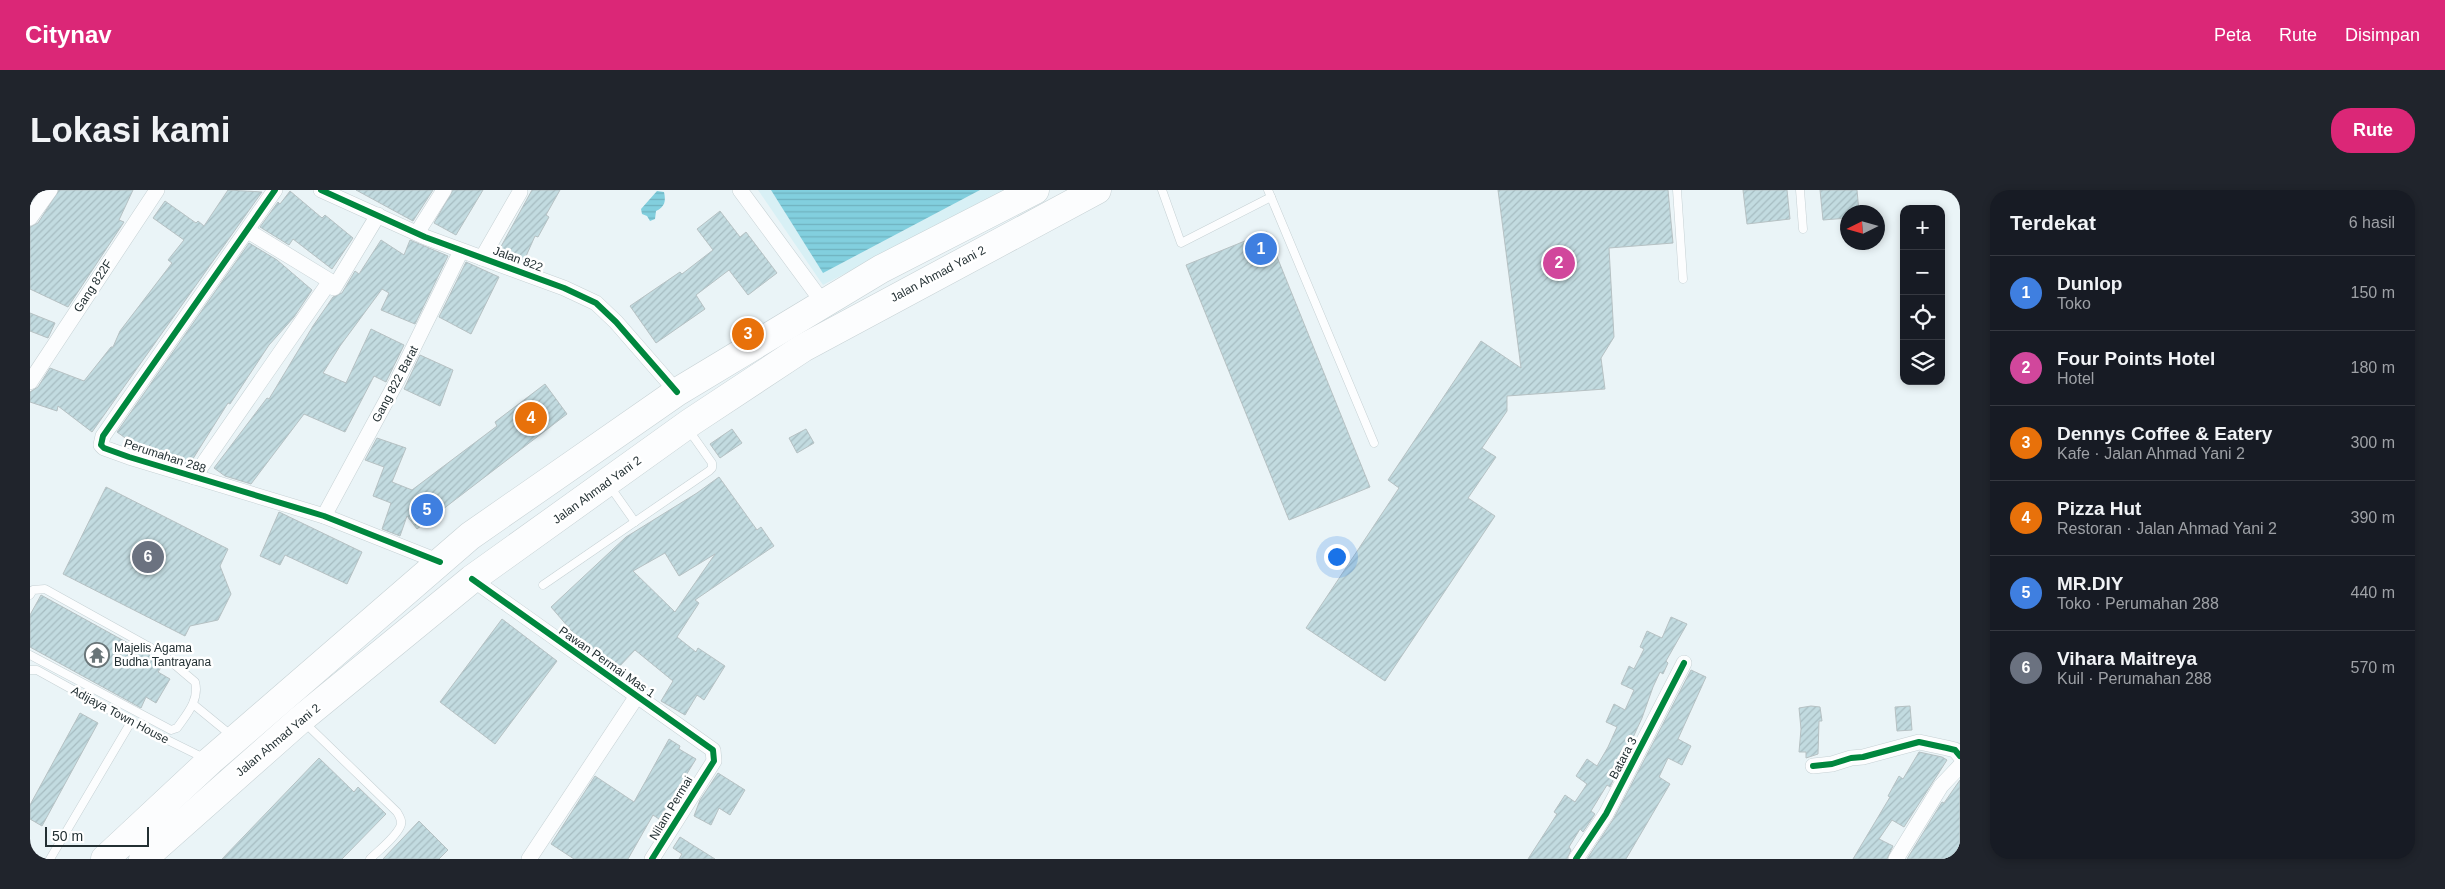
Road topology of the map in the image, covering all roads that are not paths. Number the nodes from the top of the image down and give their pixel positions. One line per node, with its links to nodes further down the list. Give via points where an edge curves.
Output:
1 (50, 190): 16 (street)
2 (157, 190): 25 (street, Gang 822F)
3 (275, 190): 18 (street)
4 (320, 190): 14 (street, Jalan 822)
5 (444, 190): 19 (street)
6 (740, 190): 24 (street)
7 (1035, 190): 24 (highway, via 881,269)
8 (1098, 190): 27 (highway, Jalan Ahmad Yani 2, via 803,348)
9 (1162, 190): 13 (lane, via 1180,243)
10 (1677, 190): 22 (lane)
11 (1800, 190): 17 (lane)
12 (520, 192): 21 (street)
13 (1270, 193): 28 (lane)
14 (342, 194): 15 (street, Jalan 822)
15 (378, 215): 19 (street, Jalan 822); 23 (street)
16 (30, 218)
17 (1803, 229)
18 (248, 231): 29 (street, Perumahan 288, via 330,281); 29 (street, Perumahan 288, via 101,441 104,448)
19 (417, 233): 20 (street, Jalan 822)
20 (461, 251): 21 (street, Jalan 822); 31 (street, Gang 822 Barat, via 397,381)
21 (482, 258): 26 (street, Jalan 822, via 596,303)
22 (1683, 279)
23 (334, 288)
24 (824, 304): 26 (highway)
25 (30, 382)
26 (677, 392): 33 (highway, via 470,536)
27 (686, 426): 30 (highway, Jalan Ahmad Yani 2); 32 (lane, via 712,462 712,468)
28 (1374, 442)
29 (194, 477): 31 (street, Perumahan 288)
30 (608, 483): 32 (lane); 34 (highway, Jalan Ahmad Yani 2)
31 (324, 516): 33 (street, Perumahan 288)
32 (635, 522): 35 (lane)
33 (440, 562): 44 (highway)
34 (472, 580): 40 (street, Pawan Permai Mas 1); 42 (highway, Jalan Ahmad Yani 2)
35 (543, 585)
36 (30, 595): 41 (lane, via 33,590 45,589 162,654 195,682)
37 (30, 655): 41 (lane, via 171,730 177,728)
38 (1684, 664): 56 (street, Batara 3, via 1606,814)
39 (30, 670): 43 (lane, Adijaya Town House, via 37,670)
40 (636, 696): 49 (street, Pawan Permai Mas 1, via 713,750 714,761); 54 (street)
41 (194, 704): 44 (lane)
42 (301, 719): 52 (highway, Jalan Ahmad Yani 2); 53 (lane, via 397,812 401,820 401,826)
43 (131, 722): 46 (lane, Adijaya Town House); 50 (lane)
44 (236, 739): 46 (highway)
45 (1960, 756): 47 (street, via 1947,748 1918,742)
46 (210, 761): 51 (highway)
47 (1813, 766)
48 (1960, 766): 57 (street, via 1941,786)
49 (708, 768): 55 (street, Nilam Permai)
50 (50, 859)
51 (105, 859)
52 (143, 859)
53 (370, 859)
54 (529, 859)
55 (652, 859)
56 (1576, 859)
57 (1896, 859)

